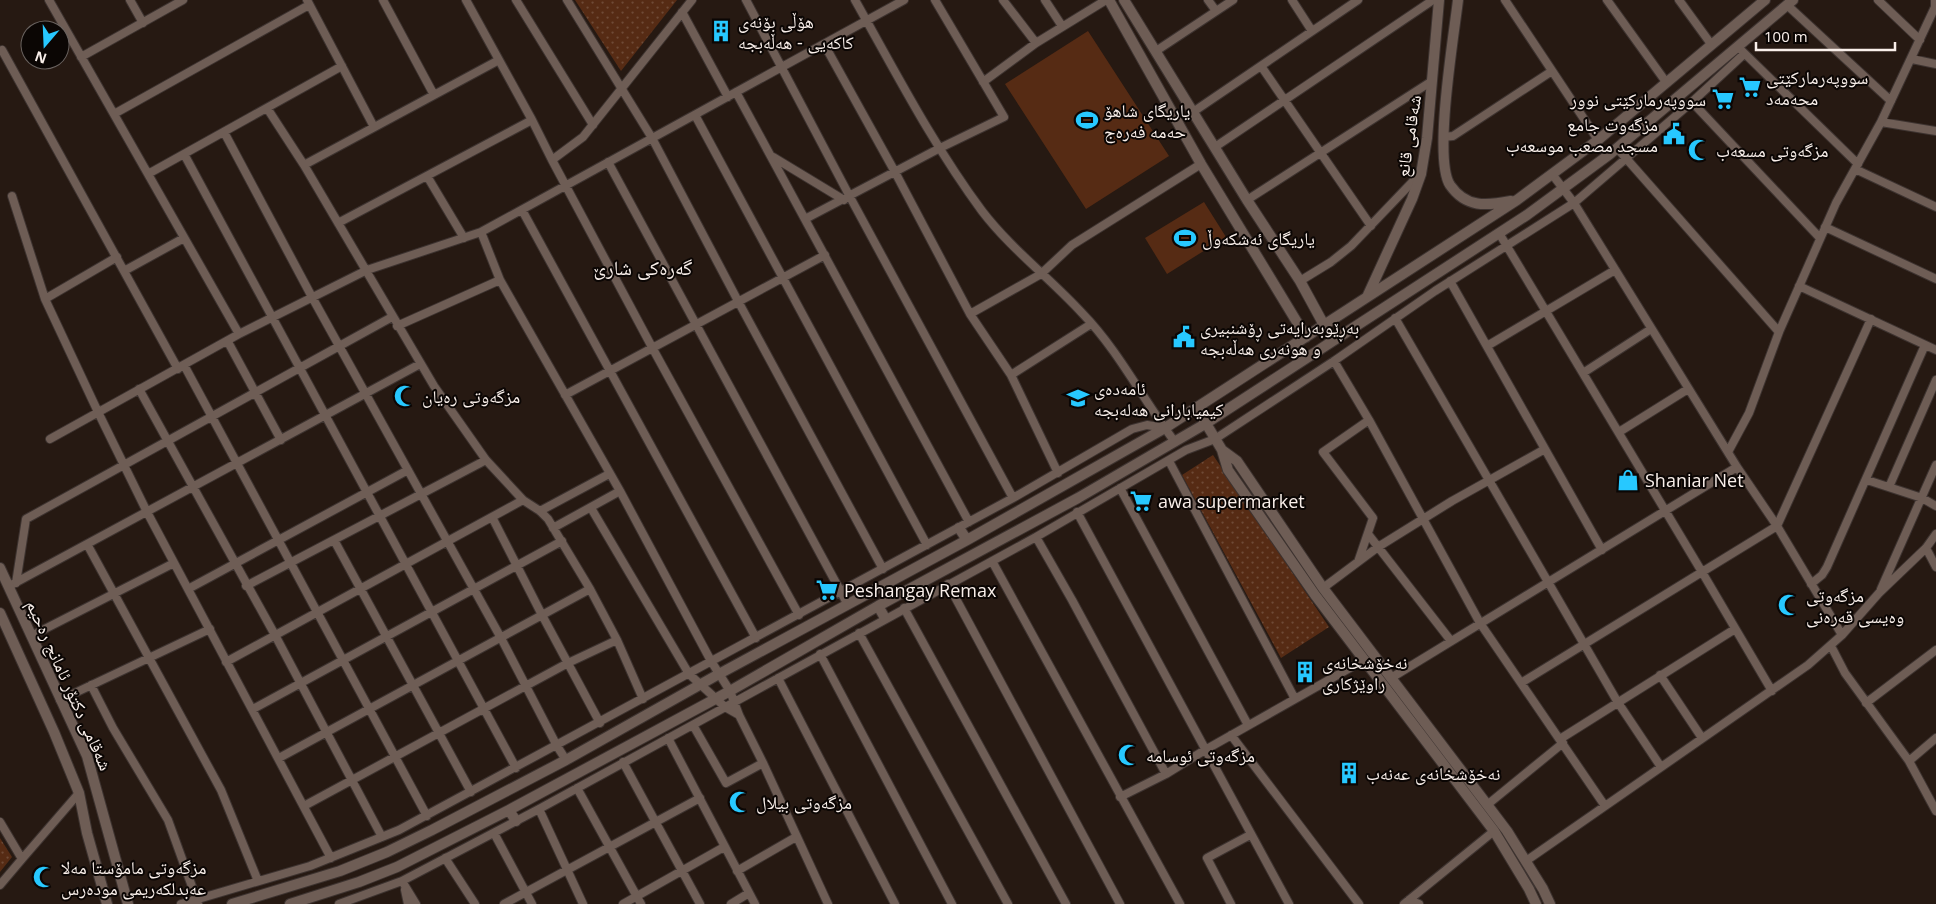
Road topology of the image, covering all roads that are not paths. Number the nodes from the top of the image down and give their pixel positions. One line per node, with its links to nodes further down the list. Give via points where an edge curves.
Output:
1 (49, 0): 46 (street)
2 (130, 0): 35 (street)
3 (183, 0): 35 (street)
4 (384, 0): 59 (street)
5 (466, 0): 48 (street)
6 (516, 0): 72 (street)
7 (567, 0): 57 (street)
8 (692, 0): 32 (street)
9 (746, 0): 52 (street)
10 (855, 0): 34 (street)
11 (904, 0): 34 (street)
12 (935, 0): 55 (street)
13 (1004, 0): 40 (street)
14 (1045, 0): 37 (street)
15 (1108, 0): 37 (street); 88 (main road)
16 (1124, 0): 45 (main road)
17 (1208, 0): 33 (street)
18 (1233, 0): 33 (street)
19 (1292, 0): 38 (street)
20 (1358, 0): 38 (street)
21 (1433, 0): 61 (street)
22 (1439, 0): 54 (main road, شەقامی قانع)
23 (1458, 0): 70 (main road, شەقامی قانع)
24 (1504, 0): 53 (street)
25 (1607, 0): 56 (street)
26 (1679, 0): 42 (street)
27 (1765, 0): 42 (main road)
28 (1878, 0): 39 (street)
29 (1935, 0): 36 (street)
30 (308, 2): 50 (street); 66 (street)
31 (1790, 2): 44 (main road); 62 (street)
32 (682, 12): 57 (street); 60 (street)
33 (1216, 12): 45 (street)
34 (867, 20): 41 (street); 80 (street)
35 (143, 23): 46 (street)
36 (1932, 23): 39 (street)
37 (1062, 26): 40 (street)
38 (1312, 31): 51 (street)
39 (1920, 40): 47 (street)
40 (1036, 43): 55 (street)
41 (824, 44): 52 (street); 91 (street)
42 (1711, 44): 56 (main road)
43 (2, 50): 116 (street)
44 (1740, 50): 63 (street); 81 (main road); 90 (street)
45 (1156, 52): 65 (main road)
46 (82, 57): 66 (street)
47 (1912, 59): 49 (street); 62 (street)
48 (499, 60): 59 (street); 69 (street)
49 (1936, 64)
50 (342, 66): 64 (street); 73 (street)
51 (1261, 66): 61 (street); 65 (street)
52 (782, 67): 58 (street); 99 (street)
53 (1552, 71): 76 (street, via 1453,136); 78 (street)
54 (1432, 81): 68 (main road, شەقامی قانع); 82 (street)
55 (983, 82): 80 (street, via 1004,117)
56 (1666, 82): 78 (main road)
57 (621, 88): 72 (street); 77 (street)
58 (736, 92): 60 (street); 84 (street)
59 (434, 95): 73 (street)
60 (728, 97): 67 (street)
61 (1284, 101): 79 (street); 82 (street)
62 (1891, 101): 71 (street)
63 (1692, 102): 85 (street); 113 (street)
64 (267, 108): 75 (street); 89 (street)
65 (1193, 112): 79 (main road)
66 (114, 114): 92 (street)
67 (695, 115): 77 (street); 121 (street)
68 (1429, 119): 70 (main road); 93 (main road, شەقامی قانع)
69 (532, 120): 86 (street); 95 (street)
70 (1444, 121): 76 (main road, شەقامی قانع)
71 (1881, 122): 74 (street); 90 (street)
72 (593, 125): 86 (street, via 583,137)
73 (374, 127): 89 (street)
74 (1936, 131)
75 (224, 132): 83 (street); 127 (street)
76 (1443, 137): 101 (main road, شەقامی قانع, via 1442,160 1449,184 1463,198 1478,205)
77 (652, 138): 87 (street); 130 (street)
78 (1598, 140): 94 (main road)
79 (1215, 147): 100 (main road)
80 (940, 148): 91 (street); 120 (street, via 982,211)
81 (1617, 148): 85 (street); 97 (main road)
82 (1322, 153): 100 (street); 107 (street)
83 (184, 154): 92 (street); 134 (street)
84 (771, 156): 99 (street); 105 (street)
85 (1626, 158): 102 (street); 142 (street)
86 (552, 160): 96 (street)
87 (608, 162): 96 (street); 137 (street)
88 (1201, 164): 120 (street, via 1072,245); 144 (main road)
89 (304, 165): 106 (street)
90 (1856, 166): 103 (street); 108 (street)
91 (895, 172): 99 (street); 132 (street)
92 (148, 174): 111 (street)
93 (1421, 174): 107 (street); 128 (main road, شەقامی قانع)
94 (1552, 174): 97 (street); 101 (main road)
95 (427, 176): 106 (street); 112 (street)
96 (566, 185): 104 (street); 149 (street)
97 (1564, 188): 102 (street); 110 (main road)
98 (12, 196): 129 (street)
99 (847, 198): 105 (street); 197 (street)
100 (1247, 200): 124 (main road)
101 (1517, 200): 128 (main road)
102 (1574, 203): 114 (street); 118 (street)
103 (1936, 207)
104 (522, 210): 109 (street); 155 (street)
105 (805, 219): 115 (street)
106 (338, 223): 117 (street)
107 (1372, 226): 124 (street, via 1331,262)
108 (1825, 227): 113 (street); 122 (street)
109 (481, 232): 112 (street); 123 (street)
110 (1499, 233): 114 (street); 169 (main road)
111 (184, 238): 119 (street); 143 (street)
112 (464, 238): 117 (street)
113 (1820, 238): 126 (street)
114 (1506, 246): 125 (street); 131 (street)
115 (825, 255): 121 (street); 210 (street)
116 (117, 257): 119 (street); 129 (street)
117 (367, 270): 127 (street); 133 (street)
118 (1614, 270): 131 (street); 141 (street)
119 (124, 271): 153 (street)
120 (1041, 274): 132 (street); 138 (street)
121 (783, 277): 130 (street); 223 (street)
122 (1936, 279)
123 (500, 280): 140 (street); 163 (street)
124 (1300, 281): 139 (main road)
125 (1450, 282): 135 (street); 147 (street)
126 (1798, 286): 136 (street); 142 (street)
127 (312, 297): 134 (street); 146 (street)
128 (1367, 297): 139 (main road)
129 (45, 299): 165 (street)
130 (738, 302): 137 (street); 236 (street)
131 (1546, 311): 147 (street); 156 (street)
132 (970, 314): 157 (street)
133 (392, 317): 140 (street); 146 (street)
134 (273, 318): 143 (street); 154 (street)
135 (1395, 318): 151 (street); 189 (street)
136 (1871, 319): 148 (street); 211 (street)
137 (696, 323): 149 (street); 248 (street)
138 (1091, 324): 157 (street); 170 (street)
139 (1324, 325): 144 (main road)
140 (397, 326): 152 (street)
141 (1651, 328): 156 (street); 159 (street)
142 (1779, 332): 179 (street, via 1749,413)
143 (239, 334): 145 (street)
144 (1306, 337): 164 (main road)
145 (228, 342): 153 (street); 161 (street)
146 (340, 346): 154 (street); 162 (street)
147 (1487, 346): 177 (street)
148 (1926, 346): 150 (street); 190 (street)
149 (653, 349): 155 (street); 257 (street)
150 (1936, 350)
151 (1334, 362): 168 (street); 175 (street)
152 (420, 364): 162 (street); 180 (street)
153 (181, 367): 160 (street); 167 (street)
154 (300, 368): 161 (street); 166 (street)
155 (611, 372): 163 (street); 269 (street)
156 (1583, 373): 171 (street)
157 (1011, 375): 187 (street)
158 (1936, 380): 192 (street)
159 (1688, 388): 171 (street); 179 (street)
160 (139, 389): 165 (street); 173 (street)
161 (254, 392): 167 (street); 174 (street)
162 (366, 393): 166 (street); 186 (street)
163 (565, 395): 188 (street)
164 (1196, 407): 169 (main road); 170 (main road)
165 (98, 412): 172 (street); 183 (street)
166 (325, 415): 174 (street); 195 (street)
167 (211, 416): 173 (street); 182 (street)
168 (1369, 420): 209 (street); 214 (street, via 1323,452 1373,518)
169 (1206, 424): 175 (main road); 176 (main road)
170 (1165, 428): 176 (street); 187 (street, via 1154,425 1136,427); 218 (main road)
171 (1618, 432): 204 (street)
172 (50, 439)
173 (167, 440): 183 (street); 191 (street)
174 (281, 440): 182 (street)
175 (1216, 440): 178 (main road); 181 (street, via 1186,450)
176 (1175, 442): 198 (main road)
177 (1545, 449): 189 (street); 226 (street)
178 (1222, 450): 244 (main road, via 1237,461); 278 (main road, via 1228,470)
179 (1728, 452): 185 (street)
180 (486, 460): 196 (street); 200 (street)
181 (1169, 461): 193 (street); 298 (street)
182 (237, 463): 191 (street); 219 (street)
183 (124, 466): 206 (street); 241 (street, via 26,519)
184 (1936, 466): 199 (street)
185 (1737, 467): 204 (street); 211 (street)
186 (408, 470): 195 (street); 196 (street)
187 (1058, 473): 197 (street)
188 (609, 474): 194 (street); 205 (street)
189 (1488, 480): 209 (street); 238 (street)
190 (1867, 480): 192 (street); 240 (street, via 1828,567)
191 (194, 487): 206 (street); 230 (street)
192 (1889, 487): 199 (street)
193 (1120, 488): 203 (street); 310 (street)
194 (620, 491): 202 (street); 281 (street)
195 (367, 493): 207 (street); 219 (street)
196 (422, 494): 207 (street); 221 (street)
197 (1013, 498): 210 (street)
198 (1078, 498): 203 (main road); 252 (main road)
199 (1922, 498): 201 (street); 249 (street)
200 (523, 500): 205 (street); 208 (street)
201 (1936, 506)
202 (592, 508): 212 (street); 283 (street)
203 (1080, 510): 216 (street); 319 (street)
204 (1666, 510): 226 (street); 237 (street)
205 (540, 511): 212 (street)
206 (147, 512): 222 (street); 229 (street)
207 (380, 516): 217 (street); 232 (street)
208 (492, 517): 221 (street); 233 (street)
209 (1424, 520): 224 (street); 260 (street)
210 (969, 522): 213 (street)
211 (1777, 526): 237 (street); 240 (street)
212 (553, 528): 220 (street)
213 (959, 528): 218 (main road); 223 (street)
214 (1368, 534): 224 (street); 228 (street)
215 (1936, 534): 225 (street)
216 (1036, 537): 227 (street); 329 (street)
217 (334, 540): 231 (street); 243 (street)
218 (967, 540): 251 (main road)
219 (279, 541): 230 (street); 231 (street)
220 (562, 541): 233 (street); 247 (street)
221 (446, 542): 232 (street); 246 (street)
222 (87, 544): 241 (street); 250 (street)
223 (927, 545): 236 (street)
224 (1378, 547): 228 (street); 271 (street)
225 (1926, 548): 234 (street); 249 (street)
226 (1602, 550): 238 (street)
227 (992, 561): 239 (street); 334 (street)
228 (1358, 562): 244 (street)
229 (174, 563): 245 (street); 250 (street)
230 (234, 563): 242 (street); 245 (street)
231 (290, 563): 242 (street); 255 (street)
232 (406, 564): 243 (street); 256 (street)
233 (517, 566): 246 (street); 258 (street)
234 (1936, 567)
235 (0, 568): 241 (main road, شەقامی دکتۆر ئامانج رەحیم)
236 (883, 569): 248 (street)
237 (1702, 572): 262 (street); 272 (street)
238 (1548, 582): 260 (street); 272 (street)
239 (948, 584): 253 (street); 390 (street)
240 (1811, 584): 265 (street)
241 (12, 585): 266 (main road, شەقامی دکتۆر ئامانج رەحیم)
242 (246, 586): 264 (street)
243 (361, 588): 255 (street); 267 (street)
244 (1323, 588): 287 (main road)
245 (188, 589): 261 (street)
246 (474, 589): 256 (street); 268 (street)
247 (590, 589): 258 (street); 270 (street)
248 (841, 592): 251 (street); 257 (street)
249 (1879, 593): 265 (street)
250 (114, 594): 266 (street); 276 (street)
251 (848, 605): 284 (main road)
252 (878, 606): 259 (main road); 294 (main road)
253 (904, 608): 259 (street); 389 (street)
254 (0, 612): 333 (main road, شەقامی دکتۆر ئامانج رەحیم)
255 (317, 612): 264 (street); 277 (street)
256 (431, 612): 267 (street); 279 (street)
257 (799, 614): 269 (street)
258 (542, 615): 268 (street); 282 (street)
259 (885, 618): 263 (street)
260 (1480, 623): 271 (street); 288 (street)
261 (210, 629): 276 (street); 280 (street)
262 (1735, 629): 285 (street); 295 (street)
263 (859, 633): 275 (street); 388 (street)
264 (275, 635): 280 (street); 289 (street)
265 (1842, 635): 273 (street)
266 (31, 636): 299 (main road, شەقامی دکتۆر ئامانج رەحیم)
267 (387, 636): 277 (street); 291 (street)
268 (501, 638): 279 (street); 292 (street)
269 (756, 638): 281 (street)
270 (617, 640): 282 (street); 297 (street)
271 (1451, 641): 287 (street)
272 (1584, 644): 288 (street); 301 (street)
273 (1830, 646): 295 (street); 302 (street)
274 (1936, 650): 302 (street)
275 (820, 654): 286 (street); 387 (street)
276 (148, 658): 290 (street); 360 (street, via 221,790)
277 (343, 660): 289 (street); 306 (street)
278 (1364, 660): 298 (street); 320 (main road)
279 (458, 661): 291 (street); 304 (street)
280 (226, 662): 305 (street)
281 (711, 662): 283 (street); 284 (street)
282 (568, 663): 292 (street); 308 (street)
283 (690, 674): 293 (street); 297 (street)
284 (719, 674): 293 (main road); 294 (street)
285 (1660, 675): 301 (street); 315 (street)
286 (778, 678): 300 (street); 386 (street)
287 (1391, 678): 320 (main road)
288 (1521, 683): 317 (street)
289 (299, 684): 305 (street); 311 (street)
290 (91, 685): 299 (street); 367 (street, via 168,820)
291 (413, 685): 306 (street); 312 (street)
292 (526, 685): 304 (street); 318 (street)
293 (700, 685): 296 (street); 323 (main road)
294 (730, 690): 296 (main road); 300 (street)
295 (1772, 691): 315 (street)
296 (714, 698): 303 (street); 339 (main road)
297 (643, 699): 308 (street)
298 (1294, 699): 310 (street)
299 (60, 700): 370 (main road, شەقامی دکتۆر ئامانج رەحیم, via 87,756)
300 (734, 702): 303 (street); 307 (street)
301 (1617, 702): 317 (street); 327 (street)
302 (1866, 702): 324 (street)
303 (724, 707): 307 (street); 309 (street)
304 (483, 708): 312 (street); 328 (street)
305 (253, 709): 322 (street)
306 (369, 709): 311 (street); 321 (street)
307 (739, 715): 326 (street)
308 (600, 723): 318 (street)
309 (693, 725): 314 (street); 326 (street, via 726,783)
310 (1248, 725): 313 (street)
311 (326, 733): 322 (street); 330 (street)
312 (438, 733): 321 (street); 332 (street)
313 (1231, 735): 319 (street); 394 (street)
314 (668, 738): 325 (street); 335 (street)
315 (1702, 738): 327 (street)
316 (1936, 738): 324 (street)
317 (1562, 741): 336 (street); 338 (street)
318 (557, 746): 323 (street); 328 (street)
319 (1205, 750): 329 (street); 348 (street)
320 (1442, 754): 336 (main road); 346 (main road)
321 (395, 756): 330 (street); 342 (street)
322 (279, 758): 337 (street)
323 (566, 760): 372 (main road, via 387,852 316,879)
324 (1908, 760): 341 (street)
325 (623, 762): 331 (street); 345 (street)
326 (763, 763): 350 (street)
327 (1661, 767): 338 (street)
328 (516, 768): 332 (street)
329 (1166, 774): 334 (street)
330 (351, 780): 337 (street); 349 (street)
331 (578, 788): 340 (street); 351 (street)
332 (471, 792): 342 (street)
333 (79, 793): 355 (street); 369 (main road, شەقامی دکتۆر ئامانج رەحیم)
334 (1120, 797): 391 (street)
335 (700, 798): 345 (street); 352 (street)
336 (1488, 805): 356 (main road)
337 (304, 806): 353 (street)
338 (1604, 806): 356 (street)
339 (509, 810): 343 (main road); 363 (main road, via 397,867)
340 (539, 810): 343 (street); 357 (street)
341 (1936, 811)
342 (427, 816): 349 (street)
343 (516, 821): 347 (street)
344 (0, 822): 355 (street)
345 (656, 822): 351 (street); 358 (street)
346 (1494, 831): 368 (street); 396 (main road)
347 (494, 833): 354 (street); 364 (street)
348 (1250, 835): 392 (street, via 1207,858); 393 (street)
349 (382, 837): 353 (street)
350 (796, 837): 359 (street); 385 (street)
351 (610, 846): 357 (street); 366 (street)
352 (724, 847): 358 (street); 359 (street)
353 (331, 858): 360 (street)
354 (445, 858): 361 (street); 377 (street)
355 (22, 860): 362 (street)
356 (1526, 861): 397 (main road)
357 (567, 870): 364 (street); 380 (street)
358 (682, 871): 366 (street); 382 (street)
359 (737, 871): 365 (street)
360 (258, 881): 367 (street)
361 (402, 881): 374 (street); 375 (street); 376 (street)
362 (0, 885)
363 (340, 889): 373 (main road); 374 (street)
364 (526, 892): 378 (street); 379 (street)
365 (749, 893): 383 (street); 384 (street)
366 (639, 900): 381 (street)
367 (197, 902): 371 (street)
368 (1406, 902): 395 (street)
369 (107, 904)
370 (128, 904)
371 (180, 904)
372 (232, 904)
373 (290, 904)
374 (342, 904)
375 (408, 904)
376 (416, 904)
377 (475, 904)
378 (504, 904)
379 (532, 904)
380 (583, 904)
381 (623, 904)
382 (700, 904)
383 (731, 904)
384 (755, 904)
385 (828, 904)
386 (895, 904)
387 (952, 904)
388 (1008, 904)
389 (1066, 904)
390 (1120, 904)
391 (1180, 904)
392 (1231, 904)
393 (1289, 904)
394 (1359, 904)
395 (1419, 904)
396 (1536, 904)
397 (1550, 904)

